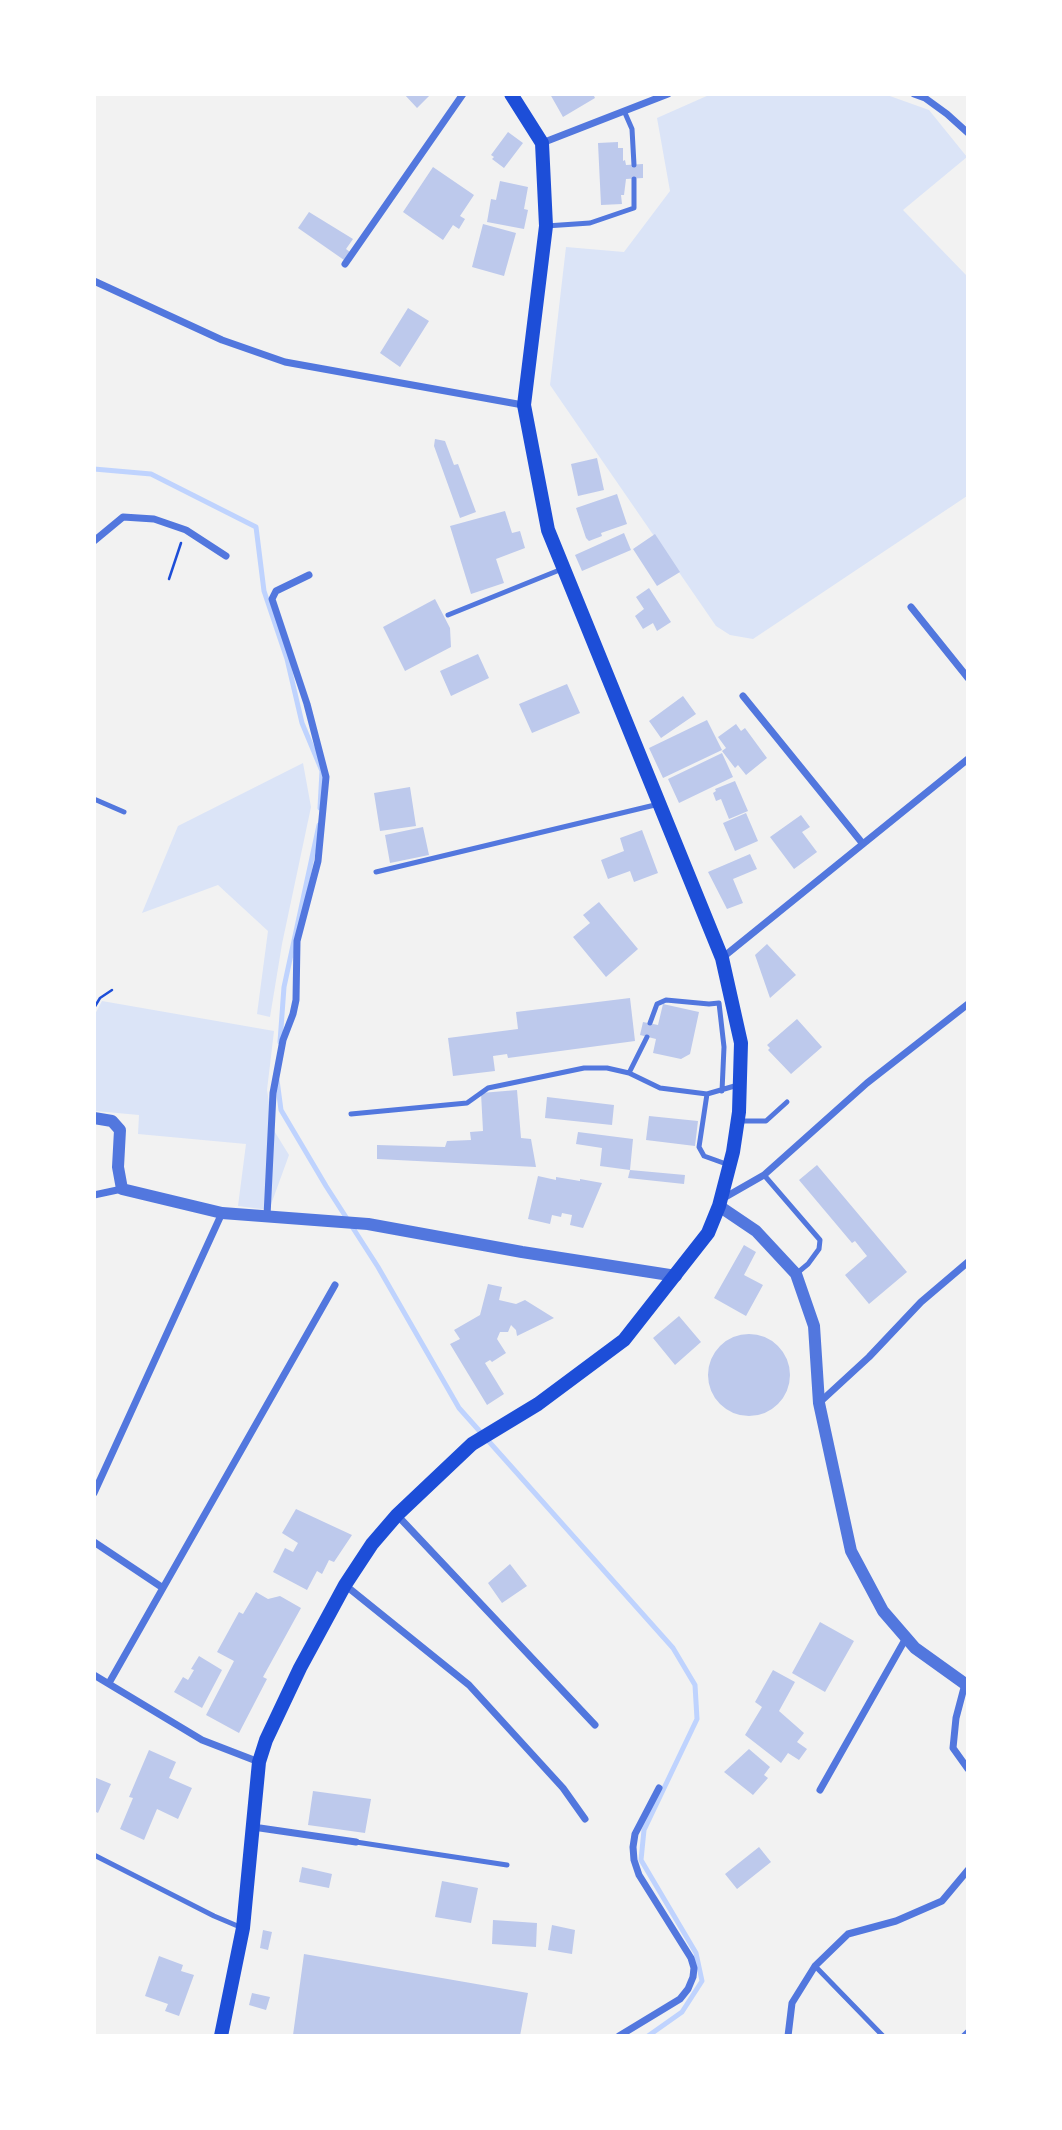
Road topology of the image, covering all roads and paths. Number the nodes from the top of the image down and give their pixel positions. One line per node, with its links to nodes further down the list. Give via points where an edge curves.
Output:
1 (463, 94): 11 (street)
2 (511, 94): 7 (main road)
3 (668, 94): 5 (street)
4 (914, 94): 6 (street)
5 (625, 113): 7 (street); 8 (lane, via 632,129)
6 (968, 133)
7 (542, 144): 10 (main road)
8 (634, 165)
9 (634, 179): 10 (lane, via 634,208 590,223)
10 (546, 226): 13 (main road)
11 (345, 264)
12 (94, 281): 13 (street, via 222,340 285,362)
13 (524, 405): 17 (main road, via 548,530)
14 (186, 530): 15 (street, via 154,519 123,517); 16 (street); 19 (path)
15 (94, 541)
16 (226, 556)
17 (562, 569): 21 (lane); 26 (main road)
18 (309, 575): 51 (street, via 276,591 272,599 326,777 318,860 298,942 296,1000 273,1093)
19 (169, 579)
20 (911, 607): 22 (street)
21 (448, 615)
22 (968, 678)
23 (743, 696): 28 (street)
24 (968, 759): 28 (street)
25 (94, 799): 27 (lane)
26 (659, 804): 29 (lane); 30 (main road)
27 (124, 812)
28 (863, 844): 30 (street)
29 (376, 872)
30 (722, 958): 32 (main road)
31 (112, 990): 34 (path)
32 (726, 1001): 35 (lane, via 661,1001); 38 (main road, via 741,1043); 39 (lane)
33 (968, 1003): 46 (street, via 867,1083)
34 (94, 1008)
35 (650, 1023)
36 (647, 1037): 37 (lane)
37 (629, 1073): 40 (lane, via 660,1088); 42 (lane, via 584,1068 488,1088 467,1103)
38 (741, 1084): 39 (lane); 44 (main road)
39 (722, 1091): 40 (lane)
40 (707, 1094): 45 (lane, via 699,1147 704,1156)
41 (787, 1102): 44 (lane, via 766,1121)
42 (351, 1114)
43 (94, 1118): 47 (street, via 112,1121 120,1130)
44 (737, 1121): 45 (main road)
45 (730, 1166): 49 (main road)
46 (764, 1175): 49 (street); 53 (lane, via 820,1240 819,1249)
47 (122, 1189): 48 (street); 50 (street)
48 (94, 1195)
49 (720, 1203): 53 (street, via 756,1231); 54 (main road, via 708,1233)
50 (222, 1213): 51 (street); 57 (street)
51 (267, 1216): 54 (street, via 368,1224)
52 (968, 1262): 56 (street)
53 (796, 1274): 56 (street, via 814,1326)
54 (676, 1276): 58 (main road, via 624,1340 538,1404 472,1444)
55 (335, 1285): 61 (street)
56 (819, 1403): 62 (street, via 851,1551 883,1611)
57 (94, 1493)
58 (397, 1515): 60 (main road); 66 (street)
59 (94, 1542): 61 (street)
60 (345, 1585): 67 (main road, via 300,1668); 71 (street, via 469,1685 563,1788)
61 (163, 1588): 64 (street)
62 (906, 1638): 65 (street); 70 (street)
63 (94, 1675): 64 (street)
64 (109, 1683): 67 (street, via 202,1740)
65 (967, 1684): 68 (street, via 953,1748)
66 (596, 1725)
67 (259, 1762): 72 (main road)
68 (968, 1769)
69 (659, 1788): 81 (street, via 635,1834 634,1860 691,1958 693,1977 680,1999)
70 (820, 1790)
71 (585, 1819)
72 (252, 1827): 73 (street); 77 (main road)
73 (356, 1842): 75 (lane)
74 (94, 1855): 77 (lane)
75 (507, 1865)
76 (968, 1870): 78 (street, via 942,1901 896,1921 848,1934)
77 (243, 1928): 80 (main road)
78 (815, 1966): 82 (street, via 792,2003); 83 (lane)
79 (968, 2031): 84 (lane)
80 (221, 2035)
81 (619, 2035)
82 (788, 2035)
83 (883, 2035)
84 (963, 2035)

